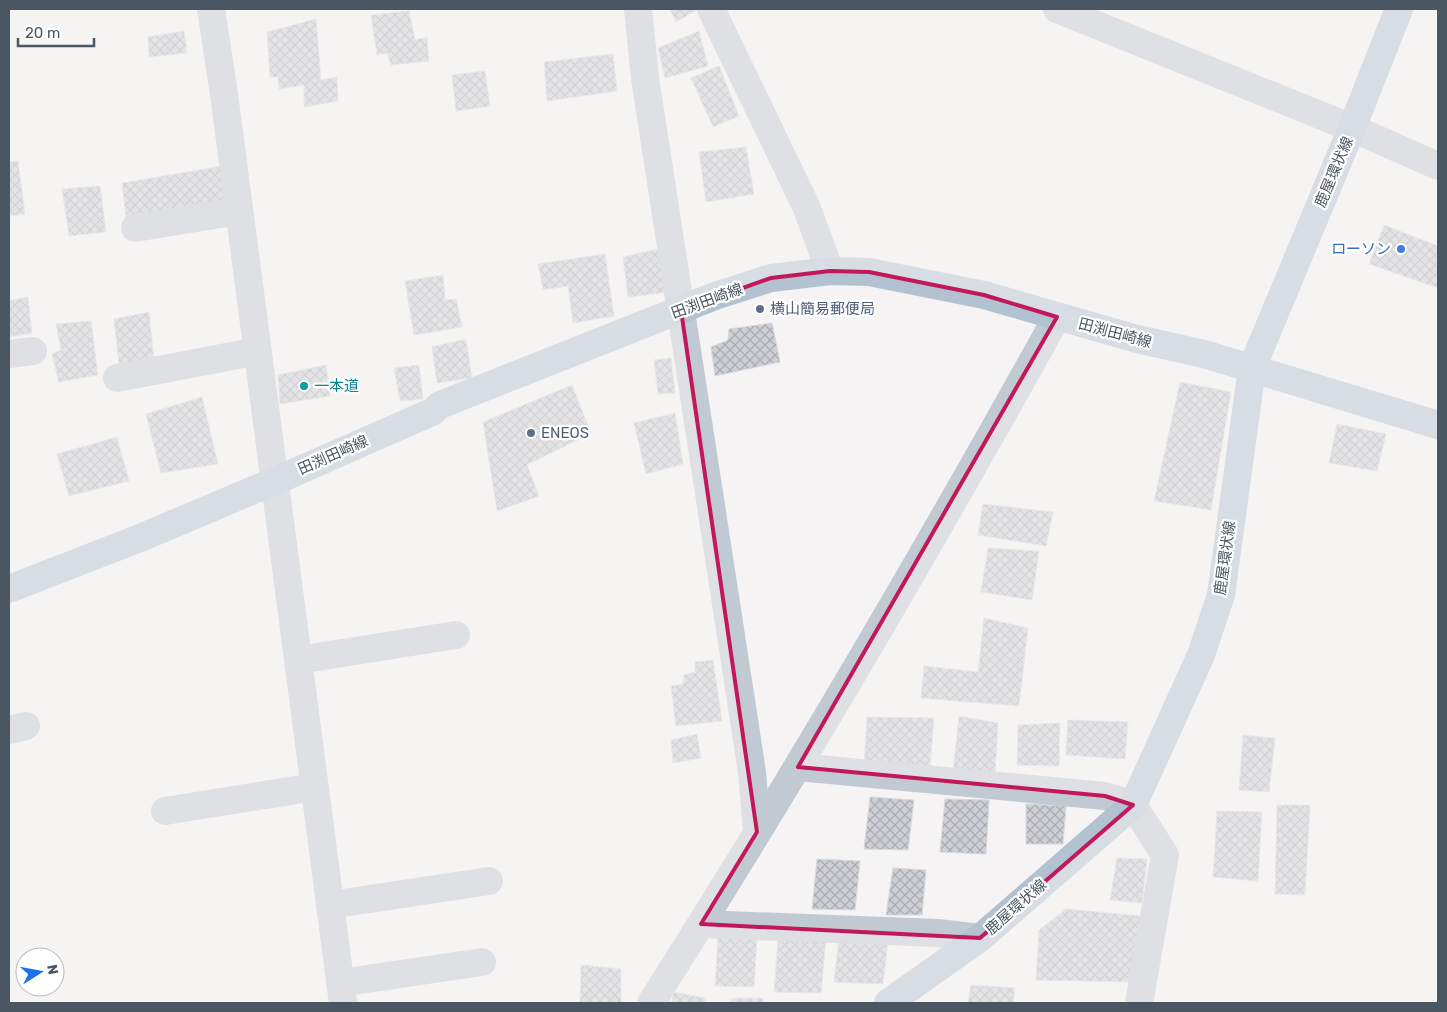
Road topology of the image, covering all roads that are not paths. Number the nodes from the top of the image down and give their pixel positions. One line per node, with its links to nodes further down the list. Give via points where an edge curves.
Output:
1 (211, 9): 8 (street)
2 (638, 9): 11 (street, via 645,78)
3 (711, 9): 10 (street, via 806,206)
4 (1057, 9): 6 (street)
5 (1399, 9): 6 (main road, 鹿屋環状線)
6 (1352, 128): 7 (street); 14 (main road, 鹿屋環状線)
7 (1438, 166)
8 (240, 211): 9 (street); 13 (street)
9 (135, 228)
10 (830, 271): 11 (main road, 田渕田崎線, via 772,278); 12 (main road, 田渕田崎線, via 869,272 984,295)
11 (681, 310): 17 (main road, 田渕田崎線, via 440,405 432,412); 25 (street, via 752,772)
12 (1057, 317): 14 (main road, 田渕田崎線); 21 (street, via 967,479)
13 (258, 351): 15 (street); 17 (street)
14 (1252, 368): 16 (main road, 田渕田崎線); 23 (main road, 鹿屋環状線, via 1221,595 1201,656)
15 (117, 378)
16 (1438, 425)
17 (275, 481): 18 (main road, 田渕田崎線); 20 (street)
18 (9, 589)
19 (456, 635): 20 (street)
20 (298, 660): 22 (street)
21 (798, 767): 23 (street, via 1105,796); 25 (street)
22 (315, 788): 24 (street); 27 (street)
23 (1133, 805): 29 (main road, 鹿屋環状線); 34 (street, via 1165,855)
24 (166, 811)
25 (757, 832): 28 (street)
26 (489, 881): 27 (street)
27 (330, 906): 31 (street)
28 (701, 924): 29 (street, via 938,933); 32 (street)
29 (980, 938): 33 (main road, 鹿屋環状線)
30 (482, 962): 31 (street)
31 (342, 993)
32 (650, 1003)
33 (888, 1003)
34 (1139, 1003)

